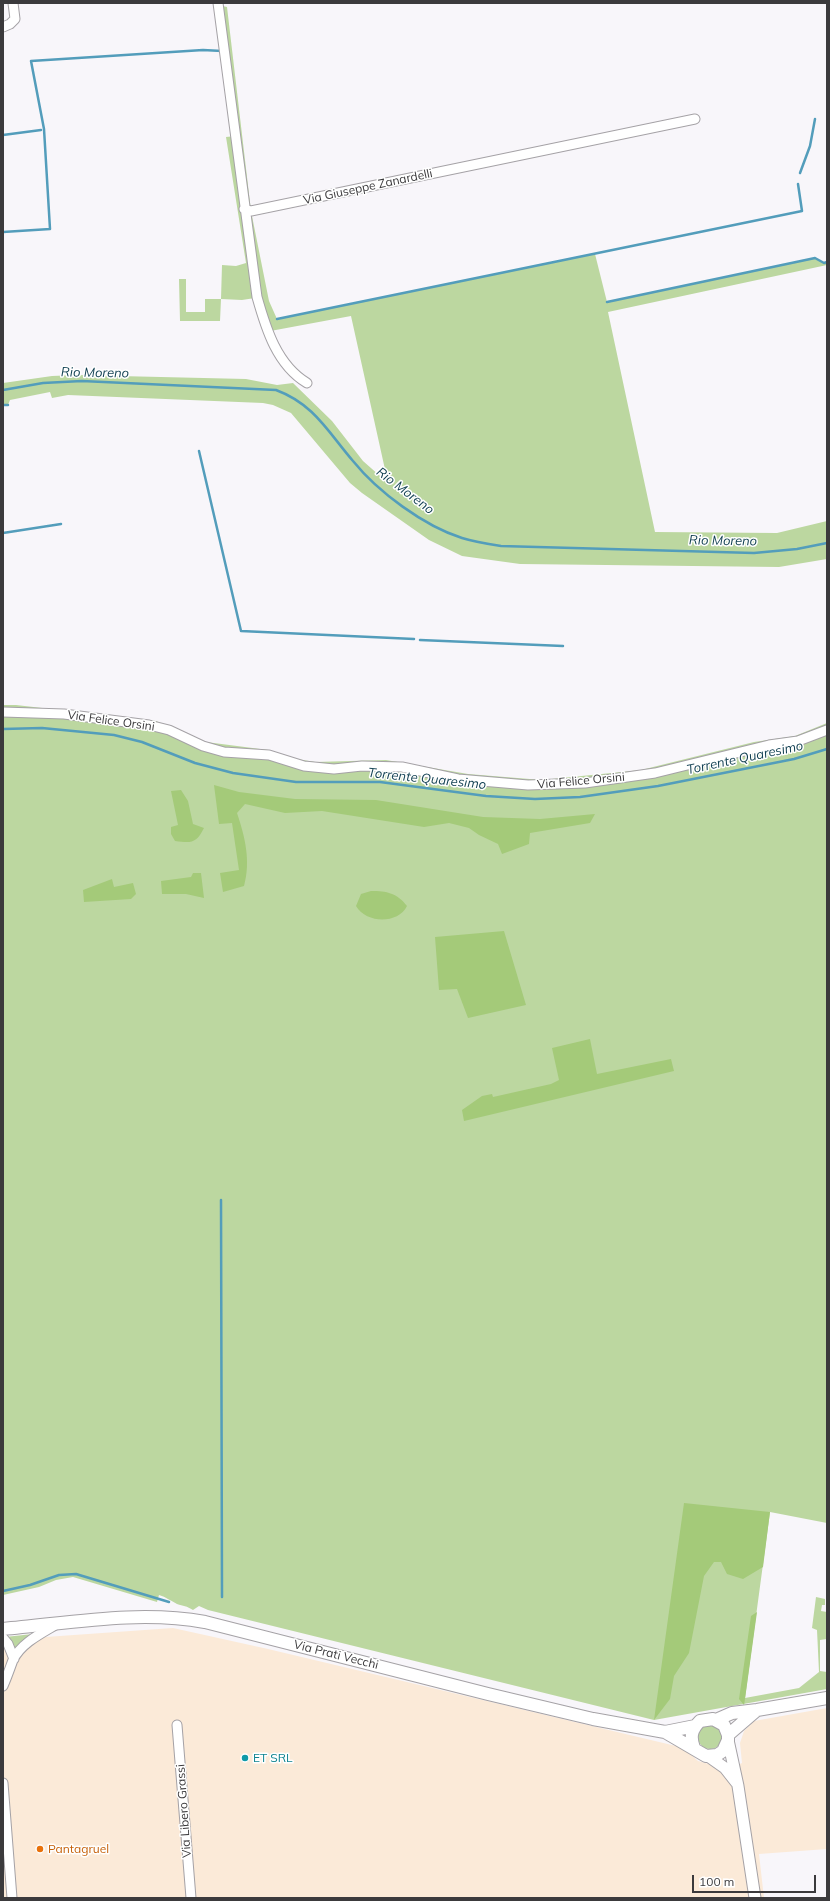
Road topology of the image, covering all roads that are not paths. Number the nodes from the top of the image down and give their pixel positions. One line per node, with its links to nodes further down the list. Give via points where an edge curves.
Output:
1 (13, 3): 3 (street, via 15,19)
2 (218, 3): 5 (street)
3 (3, 27)
4 (695, 119): 5 (street, Via Giuseppe Zanardelli, via 251,211)
5 (244, 209): 6 (street, via 258,297 266,326 290,370)
6 (307, 383)
7 (3, 712): 8 (street, Via Felice Orsini, via 64,714 149,725 169,730 203,746 224,752 269,755 304,766 334,769 362,766 402,767 458,779 528,785 586,783 655,773 769,745 798,741)
8 (827, 730)
9 (58, 1624): 10 (main road, Via Prati Vecchi); 12 (street, via 35,1637); 19 (main road, Via Prati Vecchi, via 127,1617 184,1618 593,1719)
10 (3, 1629)
11 (3, 1638): 12 (street)
12 (14, 1659): 13 (street)
13 (3, 1686)
14 (827, 1698): 15 (main road, Via Prati Vecchi)
15 (757, 1710): 16 (main road, Via Prati Vecchi, via 732,1713); 20 (main road)
16 (716, 1720): 18 (main road, Via Prati Vecchi, via 708,1718); 20 (main road, via 724,1726)
17 (177, 1725): 26 (street, Via Libero Grassi)
18 (695, 1726): 19 (main road, Via Prati Vecchi); 21 (main road, via 691,1733)
19 (664, 1732): 21 (main road, Via Prati Vecchi)
20 (728, 1737): 22 (main road, via 723,1751); 24 (street)
21 (694, 1748): 22 (main road, Via Prati Vecchi)
22 (708, 1756): 24 (street, via 725,1768)
23 (3, 1782): 25 (street)
24 (738, 1786): 27 (street)
25 (12, 1898)
26 (191, 1898)
27 (755, 1898)

